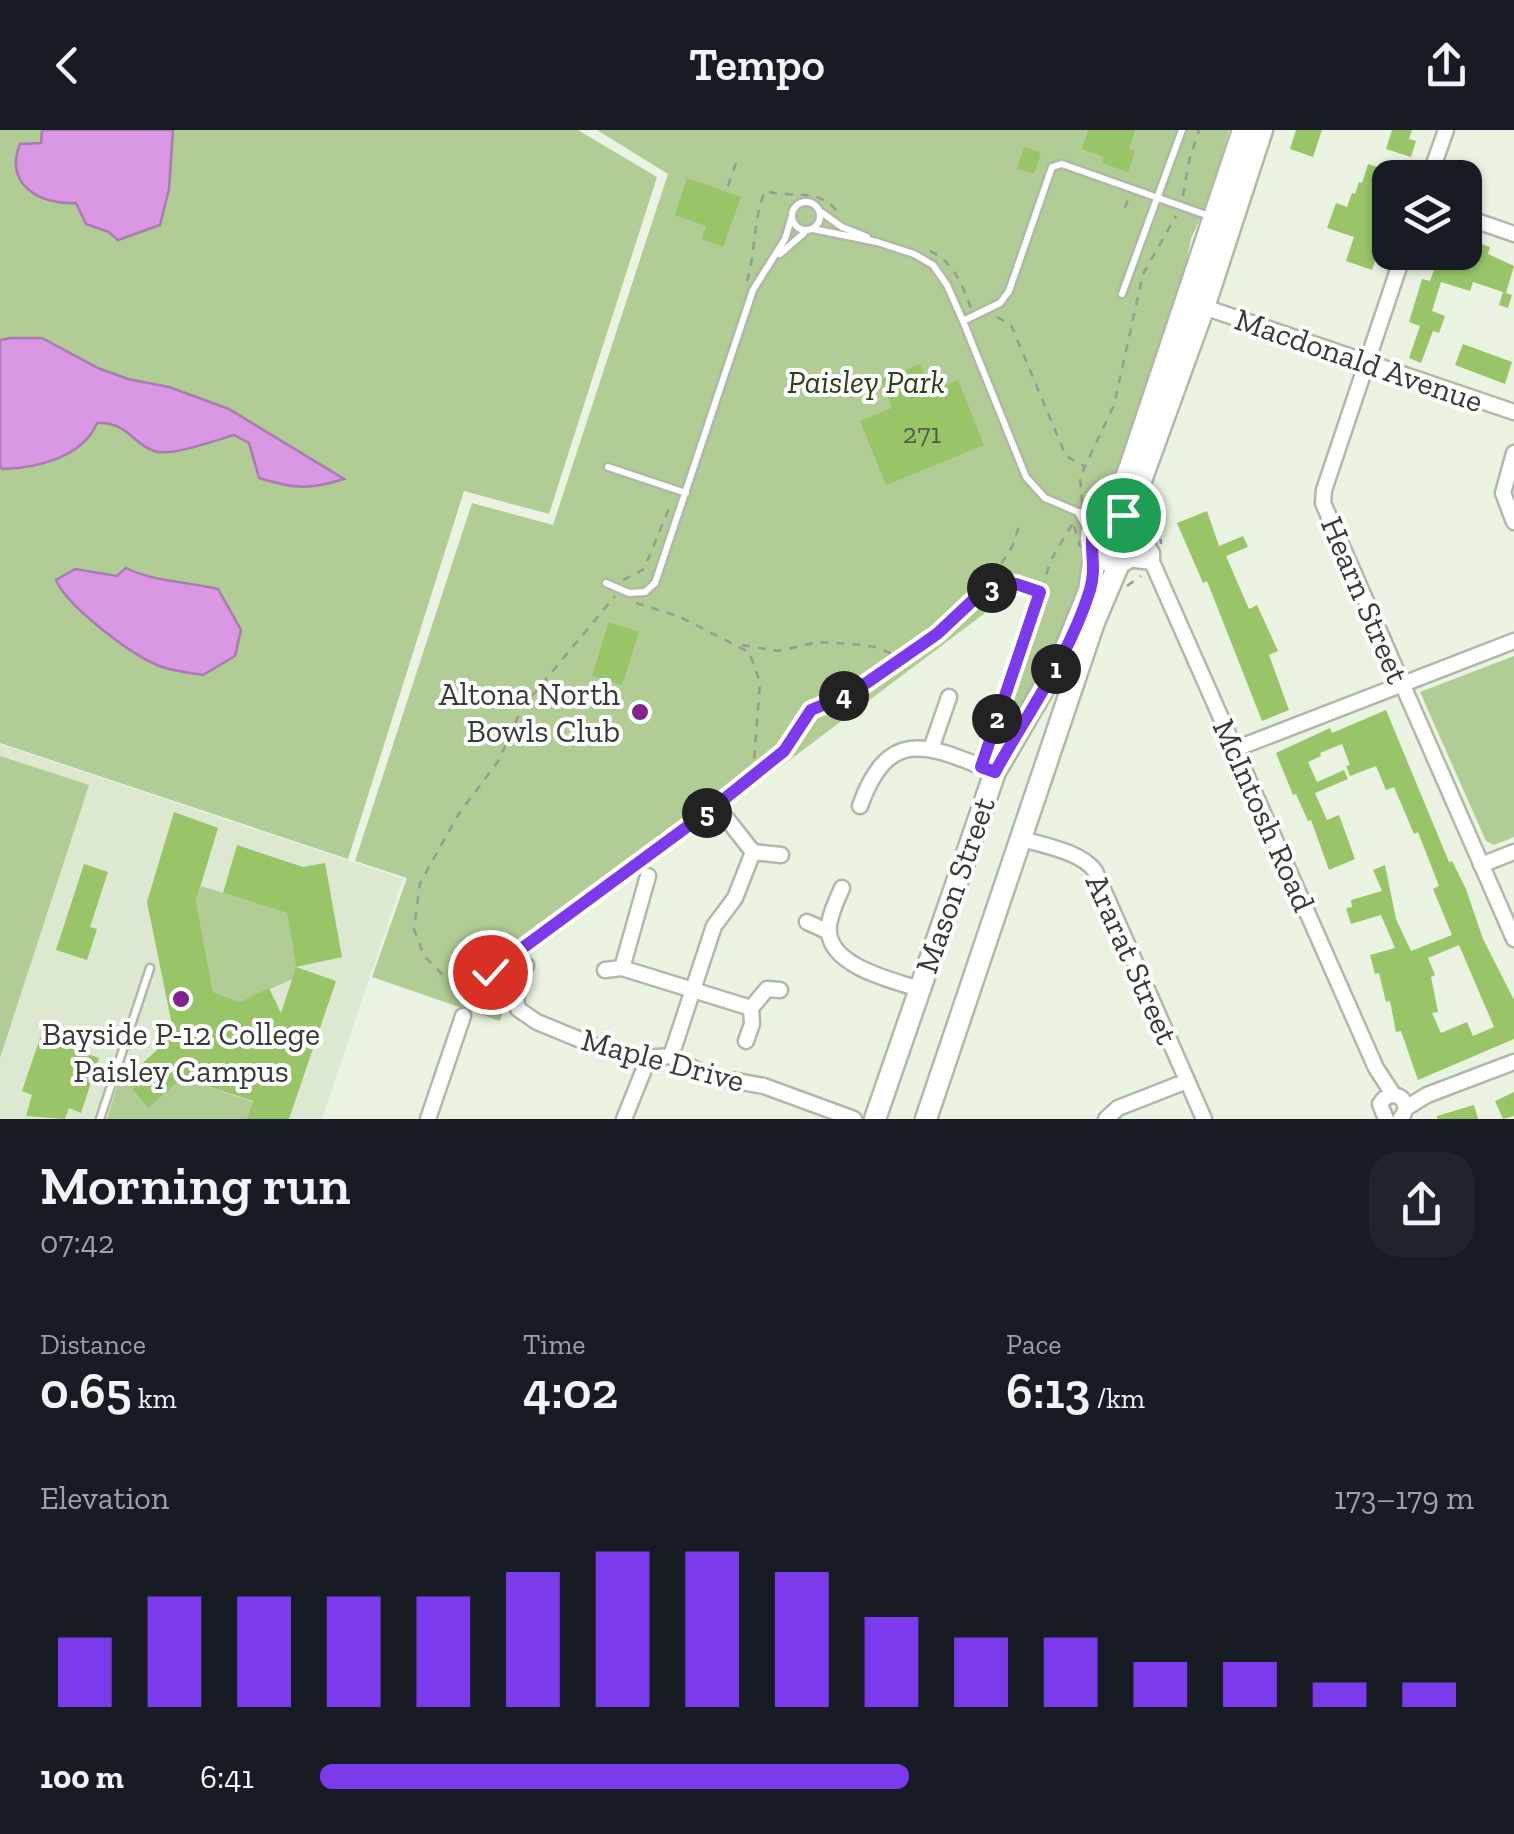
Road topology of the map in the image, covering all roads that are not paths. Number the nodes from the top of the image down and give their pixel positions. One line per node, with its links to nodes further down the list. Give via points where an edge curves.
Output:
1 (1182, 130): 6 (lane)
2 (1243, 130): 9 (street)
3 (1262, 130): 9 (street)
4 (1446, 130): 5 (street)
5 (1436, 160)
6 (1156, 199): 9 (lane); 16 (lane); 18 (lane, via 1062,164 1052,167 1009,291 987,312)
7 (820, 211): 8 (lane, via 804,202); 11 (lane); 13 (lane)
8 (792, 216): 11 (lane, via 797,228); 14 (lane)
9 (1221, 220): 17 (street); 25 (street)
10 (1482, 223): 12 (street)
11 (811, 230): 13 (lane); 14 (lane)
12 (1514, 234)
13 (877, 242): 18 (lane, via 933,265)
14 (775, 258): 23 (lane, via 754,290)
15 (1398, 270): 19 (street, Hearn Street)
16 (1122, 294)
17 (1204, 307): 19 (street, Macdonald Avenue); 27 (street, via 1136,497)
18 (963, 322): 24 (lane, via 1026,477 1045,498)
19 (1367, 362): 20 (street, Macdonald Avenue); 33 (street, Hearn Street, via 1323,503)
20 (1514, 412)
21 (1514, 453): 26 (street, via 1504,484)
22 (608, 467): 23 (lane)
23 (686, 493): 31 (lane, via 655,583 629,594)
24 (1078, 512): 25 (lane); 28 (lane)
25 (1108, 515): 27 (street, via 1123,515); 28 (street, via 1093,528)
26 (1514, 522)
27 (1136, 527): 29 (street, via 1138,545); 30 (street, McIntosh Road)
28 (1093, 544): 29 (street, via 1103,558); 35 (street, Mason Street, via 1090,591 1063,655)
29 (1123, 560): 30 (street); 38 (street, Mason Street, via 1094,622)
30 (1151, 562): 37 (street, McIntosh Road)
31 (606, 583)
32 (1514, 641): 33 (street)
33 (1402, 684): 37 (street); 46 (street, Hearn Street)
34 (949, 697): 36 (street)
35 (1013, 740): 38 (street, via 1041,743); 39 (street, Mason Street)
36 (932, 749): 39 (street); 40 (street, via 907,749 880,763)
37 (1235, 749): 66 (street, McIntosh Road)
38 (1046, 766): 42 (street, Mason Street)
39 (988, 770): 56 (street, Mason Street)
40 (860, 806)
41 (727, 819): 43 (street)
42 (1023, 839): 65 (street, Ararat Street, via 1090,863); 72 (street, Mason Street)
43 (754, 852): 45 (street); 57 (street, via 736,898 714,926)
44 (1514, 852): 46 (street)
45 (780, 856)
46 (1481, 865): 51 (street, Hearn Street)
47 (648, 876): 54 (street)
48 (842, 888): 50 (street)
49 (807, 922): 50 (street)
50 (828, 932): 56 (street, via 858,968)
51 (1514, 939)
52 (526, 965): 63 (street, Maple Drive, via 518,1009 606,1050)
53 (150, 968): 67 (lane)
54 (622, 968): 55 (street); 57 (street)
55 (605, 970)
56 (918, 989): 71 (street, Mason Street)
57 (693, 990): 59 (street); 62 (street)
58 (780, 990): 59 (street, via 768,988)
59 (751, 1008): 61 (street)
60 (463, 1016): 68 (street)
61 (746, 1041)
62 (671, 1056): 63 (street, Maple Drive); 70 (street, Maple Drive, via 708,1076 764,1086)
63 (648, 1057): 69 (street)
64 (1514, 1062): 66 (street)
65 (1187, 1081): 73 (street); 74 (street, Ararat Street)
66 (1391, 1111)
67 (100, 1119)
68 (428, 1119)
69 (624, 1119)
70 (854, 1119)
71 (875, 1119)
72 (926, 1119)
73 (1106, 1119)
74 (1204, 1119)

